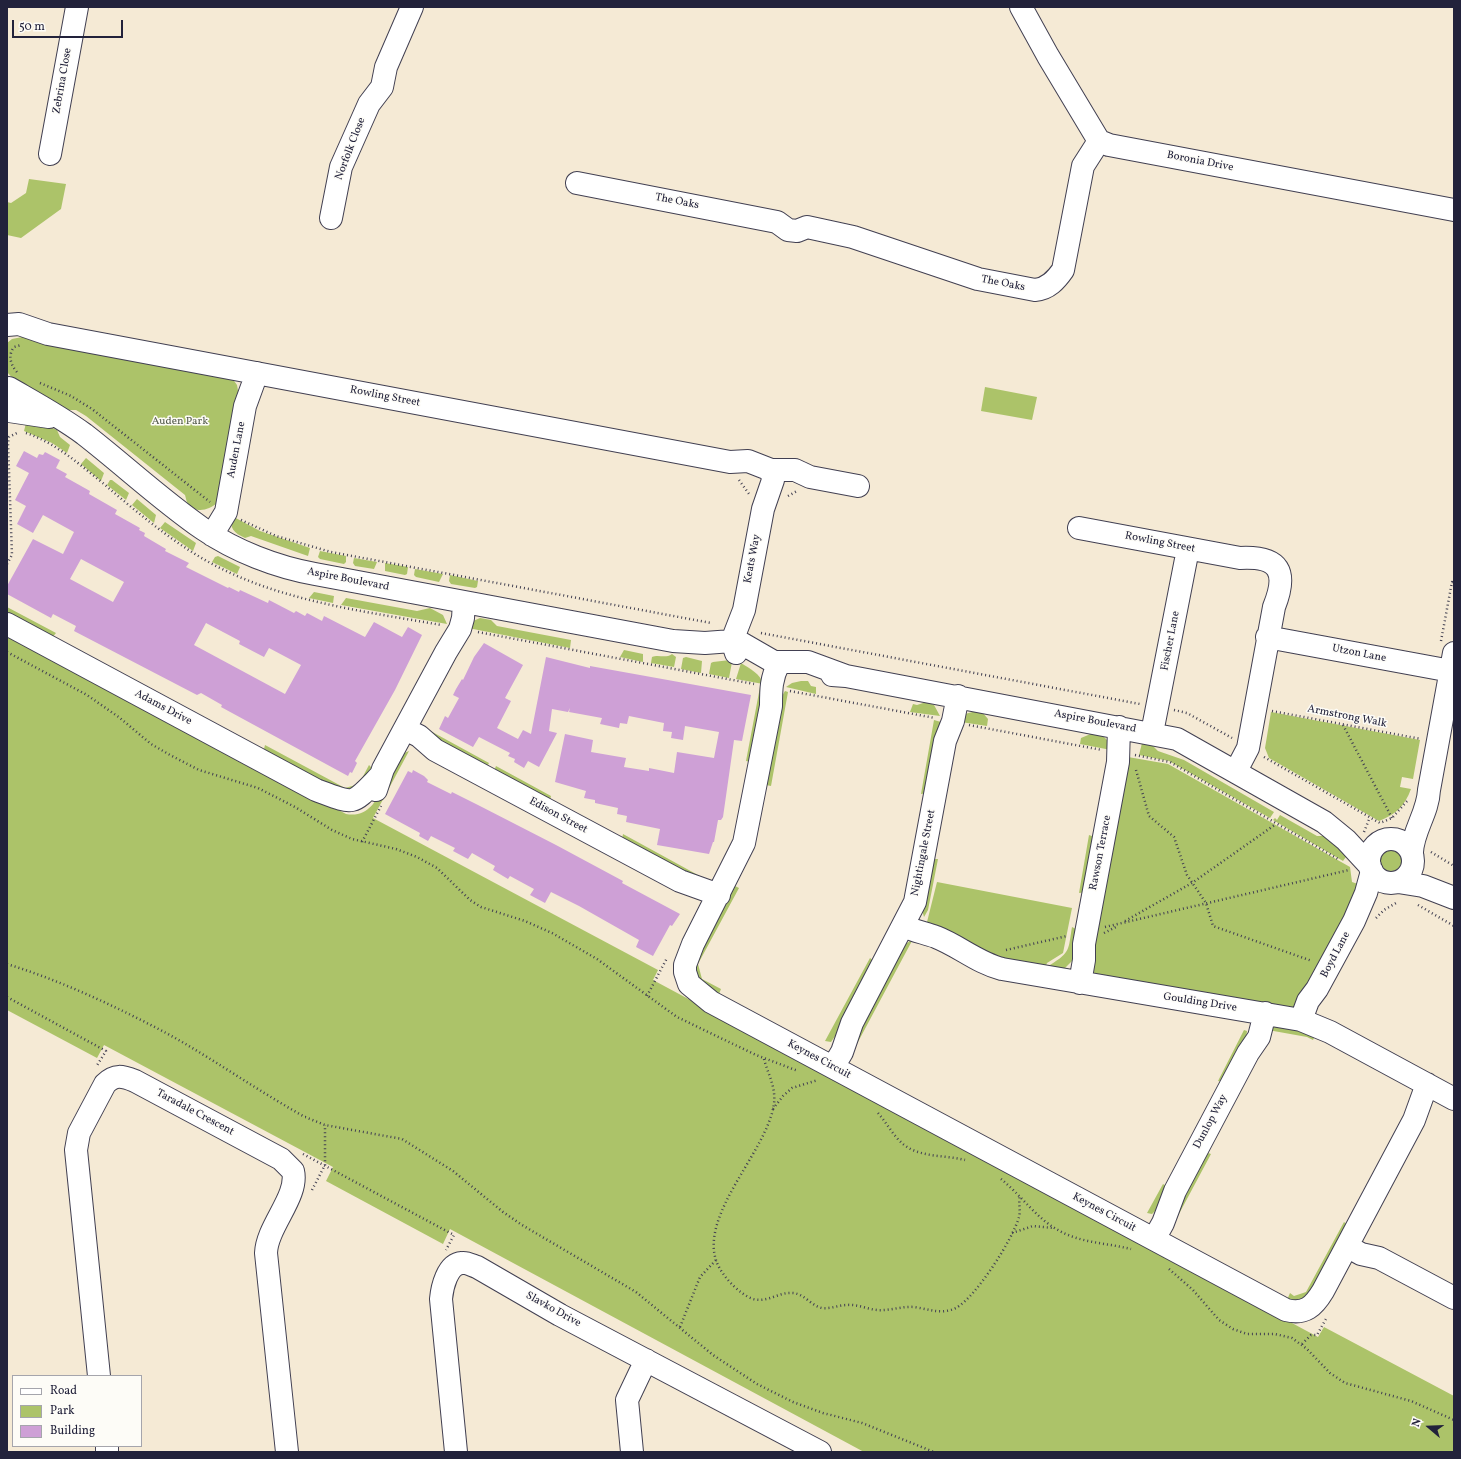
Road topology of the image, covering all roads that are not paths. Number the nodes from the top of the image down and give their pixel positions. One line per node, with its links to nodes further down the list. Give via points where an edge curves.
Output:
1 (77, 7): 5 (street, Zebrina Close)
2 (412, 7): 8 (street, Norfolk Close, via 386,67 372,82 369,104 342,167)
3 (1021, 7): 4 (street)
4 (1099, 141): 6 (street, The Oaks, via 1083,166 1063,270 1055,281 1042,290 978,279 853,237 807,227 798,218 777,222); 7 (street, Boronia Drive, via 1109,145)
5 (50, 154)
6 (576, 183)
7 (1453, 207)
8 (331, 218)
9 (7, 325): 10 (street, Rowling Street, via 19,324)
10 (40, 332): 11 (street, Rowling Street, via 16,333); 12 (street, Rowling Street)
11 (12, 348)
12 (252, 372): 17 (street, Rowling Street, via 731,470 748,461); 19 (street, Auden Lane, via 224,505)
13 (12, 383): 14 (street, via 12,404); 15 (street, Aspire Boulevard)
14 (8, 412): 15 (street, Aspire Boulevard)
15 (64, 420): 19 (street, Aspire Boulevard)
16 (858, 486): 17 (street, Rowling Street, via 806,484 795,470)
17 (762, 489): 23 (street, Keats Way)
18 (1079, 528): 20 (street, Rowling Street)
19 (208, 532): 21 (street, Aspire Boulevard, via 246,552 302,571)
20 (1188, 548): 24 (street, Rowling Street, via 1240,558 1264,569 1272,588 1274,607); 30 (street, Fischer Lane)
21 (459, 602): 23 (street, Aspire Boulevard, via 679,643 705,643); 29 (street, Adams Drive, via 453,627 444,639)
22 (8, 625): 29 (street, Adams Drive, via 316,790 342,800 357,799 365,794 380,776)
23 (739, 634): 26 (street, Aspire Boulevard, via 769,660)
24 (1268, 637): 25 (street, Utzon Lane); 31 (street, Rowling Street, via 1250,728)
25 (1452, 662): 32 (street)
26 (781, 676): 27 (street, Aspire Boulevard, via 808,662 846,676); 38 (street, Keynes Circuit, via 771,687 771,706 744,843)
27 (954, 695): 28 (street, Aspire Boulevard); 39 (street, Nightingale Street, via 916,896)
28 (1125, 728): 30 (street, Aspire Boulevard); 40 (street, Rawson Terrace, via 1122,762 1080,937 1084,960)
29 (402, 733): 38 (street, Edison Street, via 414,745 435,750)
30 (1152, 733): 31 (street, Aspire Boulevard, via 1186,742)
31 (1231, 768): 33 (street, Aspire Boulevard)
32 (1428, 790): 34 (street, via 1416,812 1401,829); 35 (street, Boyd Lane, via 1427,808 1412,844)
33 (1324, 822): 34 (street, Aspire Boulevard); 36 (street, Aspire Boulevard, via 1346,840)
34 (1388, 832): 35 (street, Aspire Boulevard, via 1402,841); 36 (street, via 1370,853)
35 (1413, 856): 36 (street, Boyd Lane, via 1410,873); 37 (street)
36 (1378, 882): 37 (street, via 1423,886); 42 (street, Boyd Lane, via 1364,921 1329,967 1317,989)
37 (1454, 896)
38 (715, 900): 43 (street, Keynes Circuit, via 693,944 679,961 676,972 679,985 689,995 711,1002)
39 (906, 921): 40 (street, Goulding Drive, via 918,933 936,937 1002,969); 43 (street, Nightingale Street, via 852,1023 833,1048)
40 (1076, 982): 41 (street, Goulding Drive)
41 (1259, 1013): 42 (street, Goulding Drive); 45 (street, Dunlop Way, via 1259,1037 1175,1191 1154,1219)
42 (1306, 1022): 44 (street, Goulding Drive)
43 (822, 1074): 45 (street, Keynes Circuit)
44 (1440, 1091): 46 (street, Keynes Circuit, via 1414,1120)
45 (1145, 1241): 46 (street, Keynes Circuit, via 1286,1310 1298,1312 1305,1311 1317,1301)
46 (1349, 1241): 47 (street, via 1361,1254 1379,1258)
47 (1454, 1298)
48 (646, 1360): 51 (street, Slavko Drive, via 477,1267 463,1262 456,1264 442,1289 441,1310); 52 (street, via 627,1400); 53 (street, Slavko Drive)
49 (99, 1375): 50 (street, Taradale Crescent, via 76,1150 79,1133 105,1084 118,1076 135,1081 287,1163 293,1171 293,1184 268,1240 266,1253)
50 (287, 1452)
51 (456, 1452)
52 (632, 1452)
53 (820, 1452)

